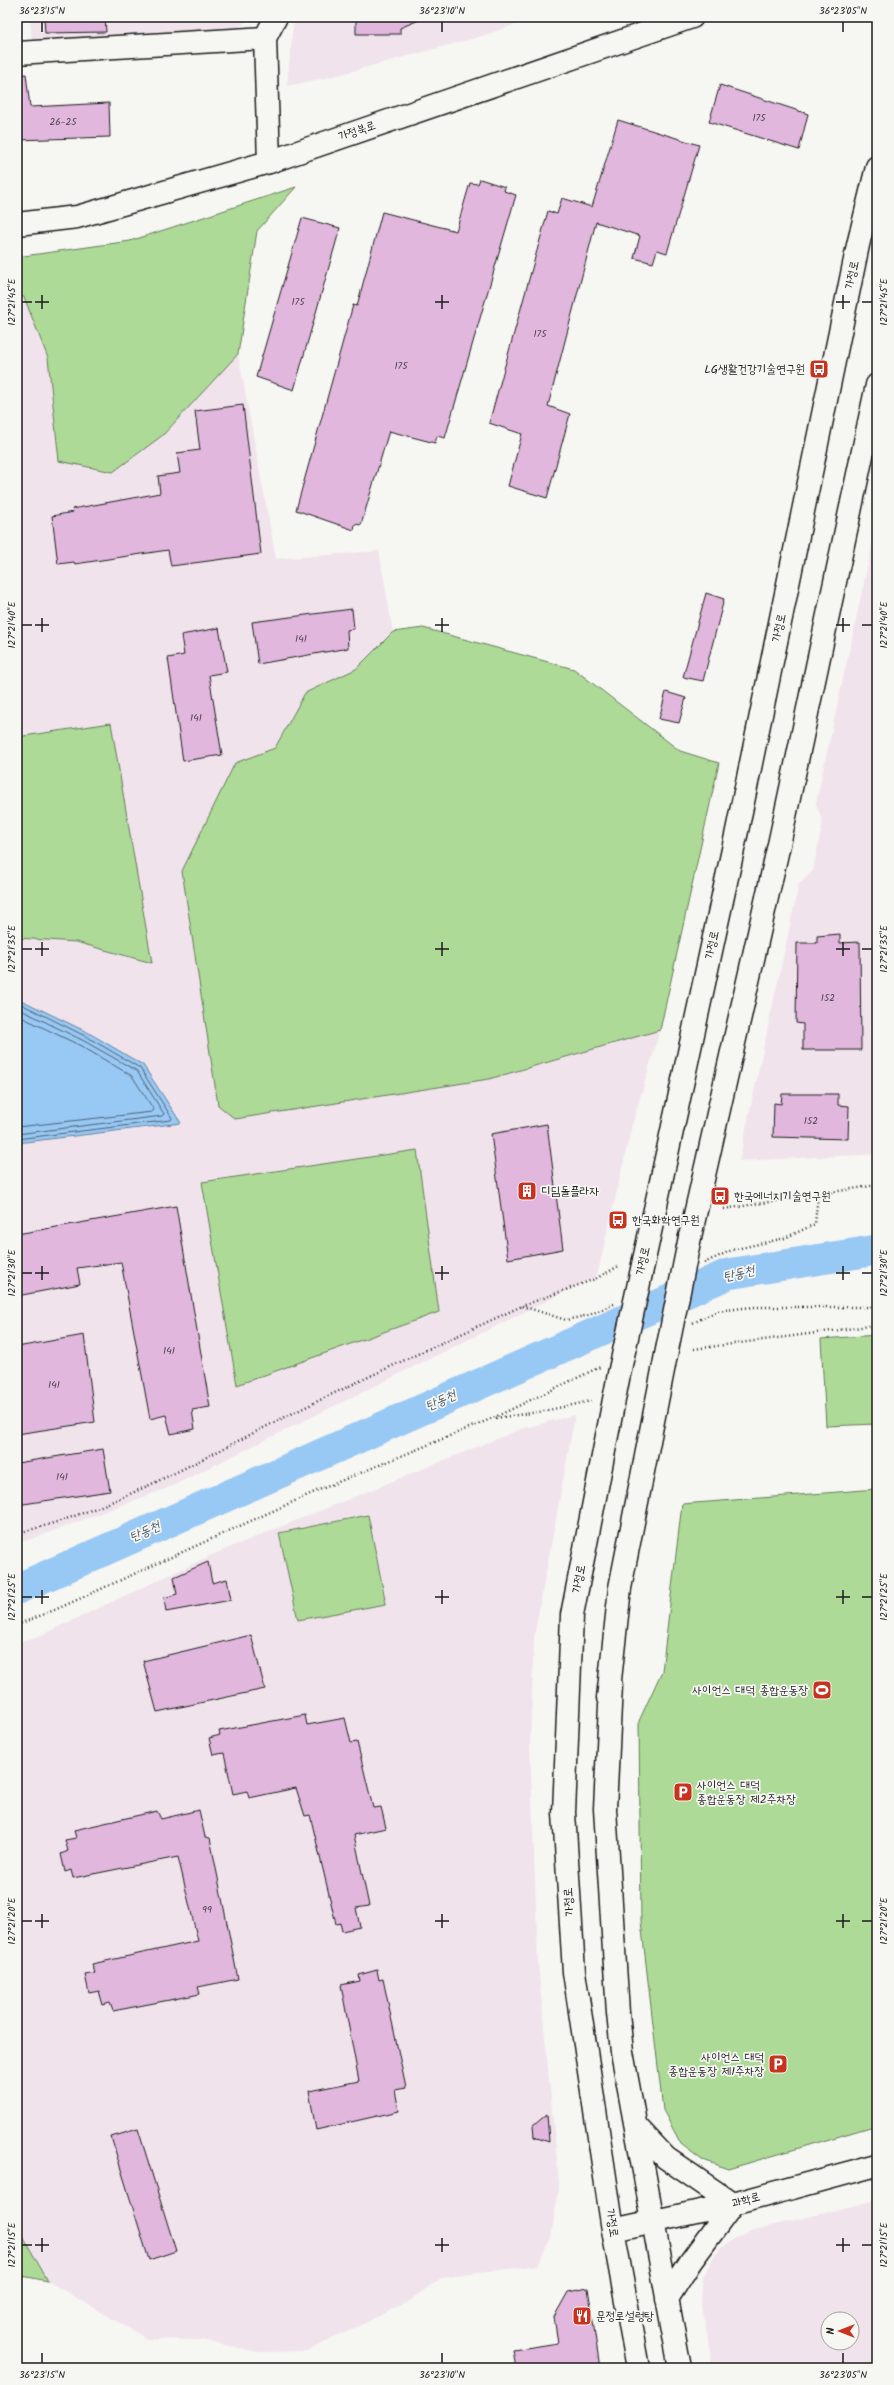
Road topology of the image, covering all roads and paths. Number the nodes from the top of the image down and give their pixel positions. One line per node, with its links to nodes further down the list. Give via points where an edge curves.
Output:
1 (276, 17): 3 (main road)
2 (692, 17): 5 (main road, 가정북로)
3 (265, 38): 4 (main road); 5 (main road)
4 (17, 53)
5 (268, 162): 7 (main road, 가정북로, via 77,217)
6 (877, 166): 16 (main road, 가정로, bridge, via 858,245 735,839 644,1260)
7 (17, 224)
8 (877, 385): 21 (main road, bridge, via 780,840 690,1237 620,1588 608,1698 611,1685 605,1809 618,2013 622,2052)
9 (877, 1185): 10 (path)
10 (724, 1209)
11 (522, 1306): 19 (path, via 284,1417 90,1512)
12 (877, 1307): 13 (path, via 752,1307 717,1311)
13 (688, 1325)
14 (877, 1325): 15 (path)
15 (694, 1350)
16 (611, 1370): 18 (path); 25 (main road, 가정로, via 572,1615 564,1813 574,1972)
17 (591, 1401): 18 (path)
18 (493, 1418): 20 (path, via 319,1490 57,1609)
19 (17, 1533)
20 (17, 1624)
21 (636, 2126): 23 (main road, via 666,2158); 24 (main road)
22 (877, 2165): 23 (main road, 과학로)
23 (733, 2204): 24 (main road, 과학로); 26 (main road)
24 (654, 2222): 25 (main road, 과학로); 26 (main road)
25 (613, 2230): 27 (main road, 가정로)
26 (667, 2299): 28 (main road)
27 (638, 2368)
28 (680, 2368)

